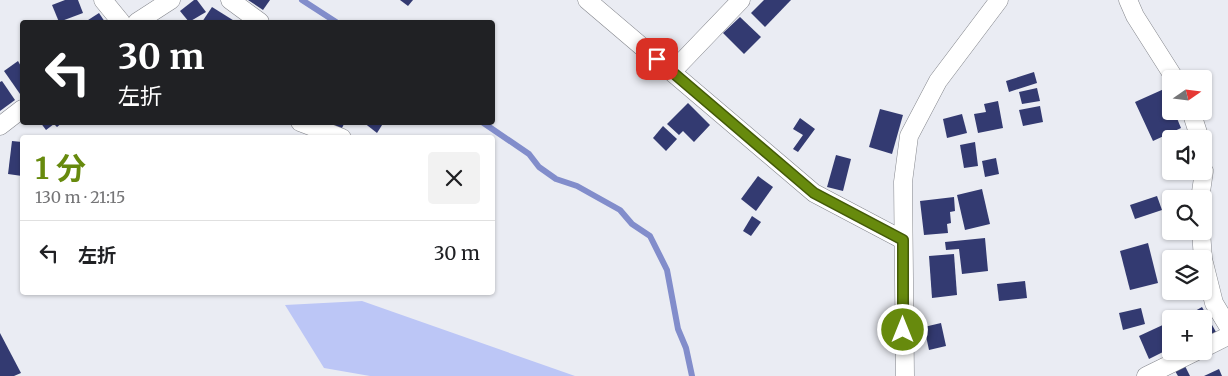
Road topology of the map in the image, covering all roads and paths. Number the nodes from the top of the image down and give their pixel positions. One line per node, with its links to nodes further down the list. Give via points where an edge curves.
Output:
1 (103, 0): 8 (street)
2 (171, 0): 9 (street)
3 (230, 0): 10 (street)
4 (587, 0): 12 (street)
5 (741, 0): 12 (street)
6 (999, 0): 17 (street, via 938,81 909,136 903,182)
7 (1128, 0): 11 (street)
8 (119, 20)
9 (140, 20)
10 (257, 20)
11 (1169, 70)
12 (672, 72): 17 (street, via 814,193)
13 (20, 110): 15 (street)
14 (308, 125): 16 (street)
15 (0, 126)
16 (334, 135)
17 (903, 240): 23 (street)
18 (1212, 295): 19 (street)
19 (1228, 326)
20 (1228, 336): 21 (street)
21 (1212, 344)
22 (1179, 360): 24 (street)
23 (906, 376)
24 (1146, 376)

